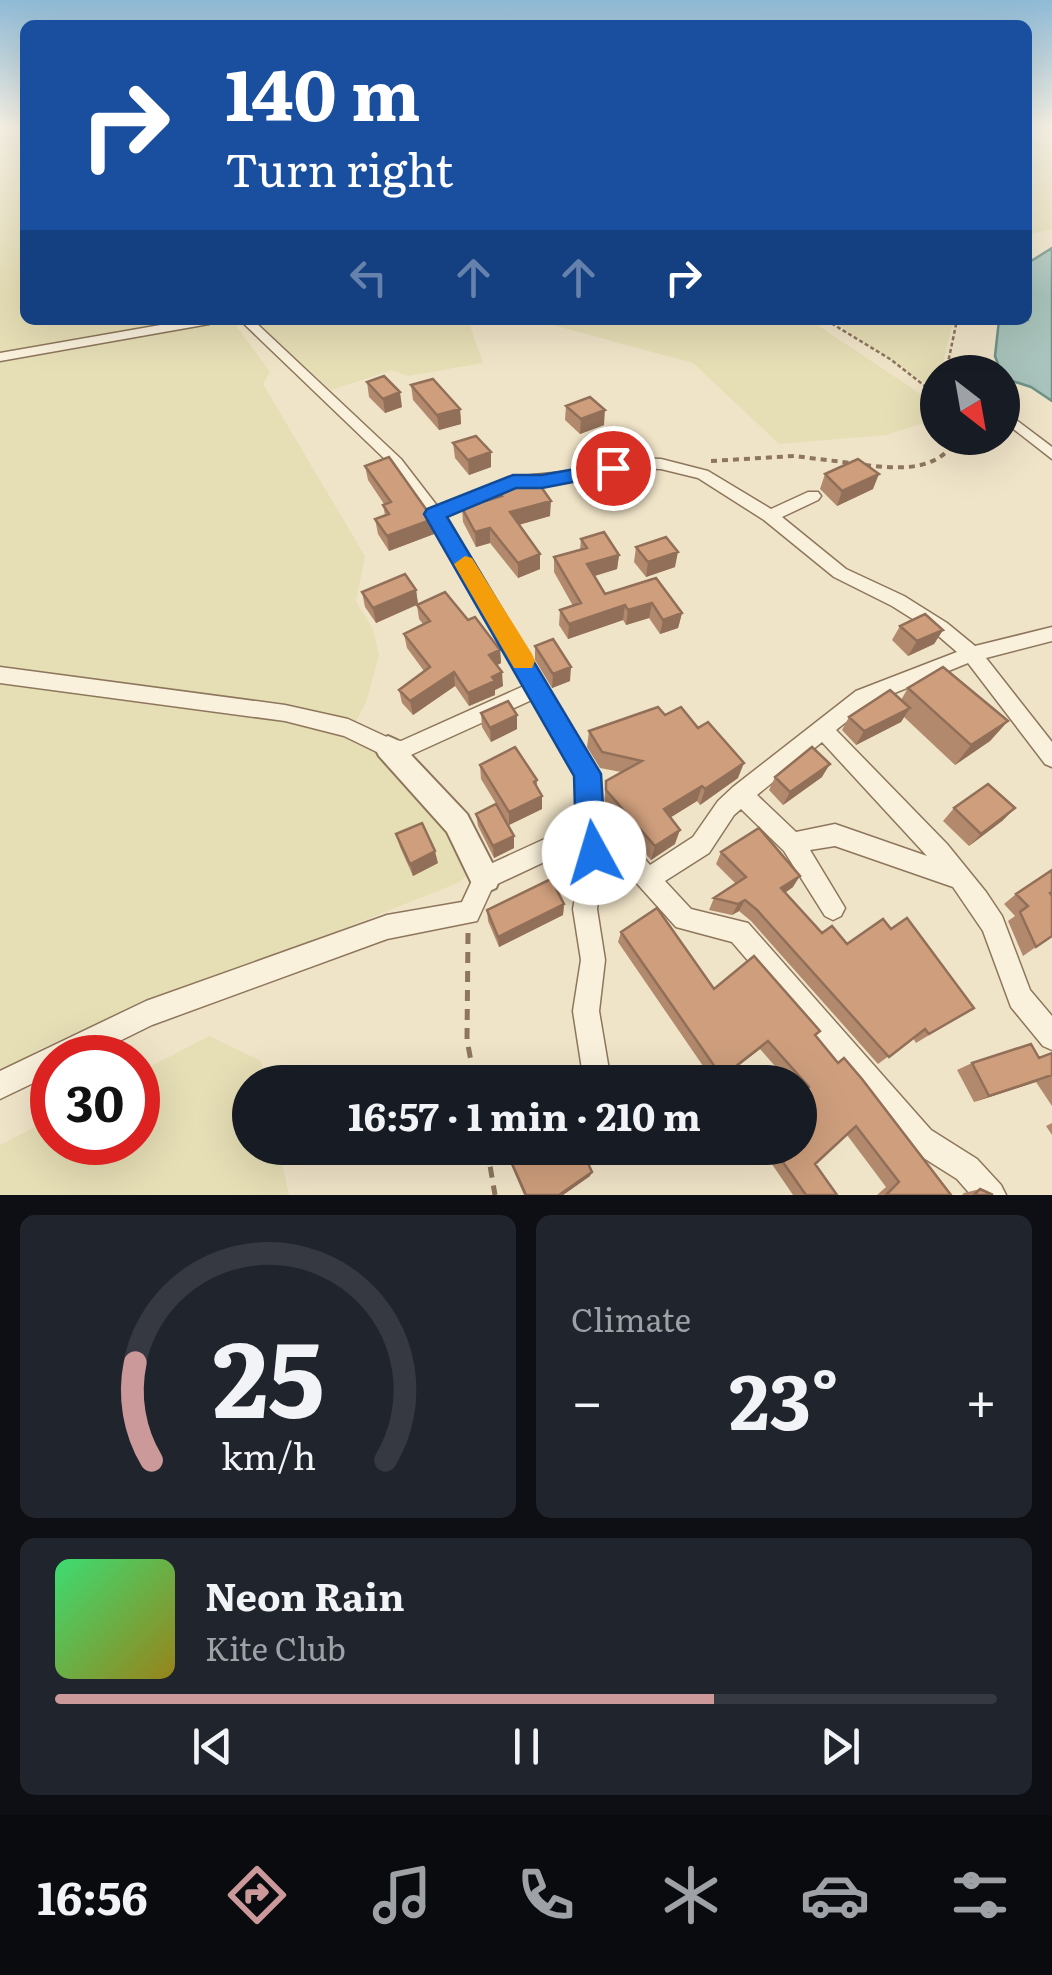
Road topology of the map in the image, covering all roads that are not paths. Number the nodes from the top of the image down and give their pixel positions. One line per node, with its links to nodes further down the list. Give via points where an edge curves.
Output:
1 (181, 325): 3 (street)
2 (249, 325): 7 (street, via 396,462)
3 (0, 357)
4 (1020, 428): 5 (street)
5 (1052, 454)
6 (814, 496): 8 (street)
7 (434, 514): 8 (street, via 513,482 632,463 703,474); 12 (street)
8 (770, 516): 10 (street, via 840,573 898,601)
9 (1052, 634): 10 (street)
10 (972, 654): 13 (street, via 863,697); 15 (street)
11 (0, 675): 14 (street, via 286,712 348,728)
12 (539, 688): 14 (street, via 419,744); 17 (street, via 588,774 590,809)
13 (824, 731): 16 (street); 21 (street)
14 (388, 748): 19 (street, via 457,823)
15 (1052, 758)
16 (741, 794): 18 (street); 20 (street, via 701,845)
17 (599, 824): 19 (street); 20 (street); 24 (street, via 585,909 593,960 586,1011)
18 (792, 843): 21 (street, via 834,835); 22 (street)
19 (485, 878): 25 (street, via 469,913 387,927 146,1014)
20 (650, 878): 26 (street, via 684,919 738,932 921,1140)
21 (961, 878): 23 (street, via 993,926 1020,998)
22 (833, 908)
23 (1052, 1038)
24 (595, 1065)
25 (0, 1085)
26 (991, 1195)

